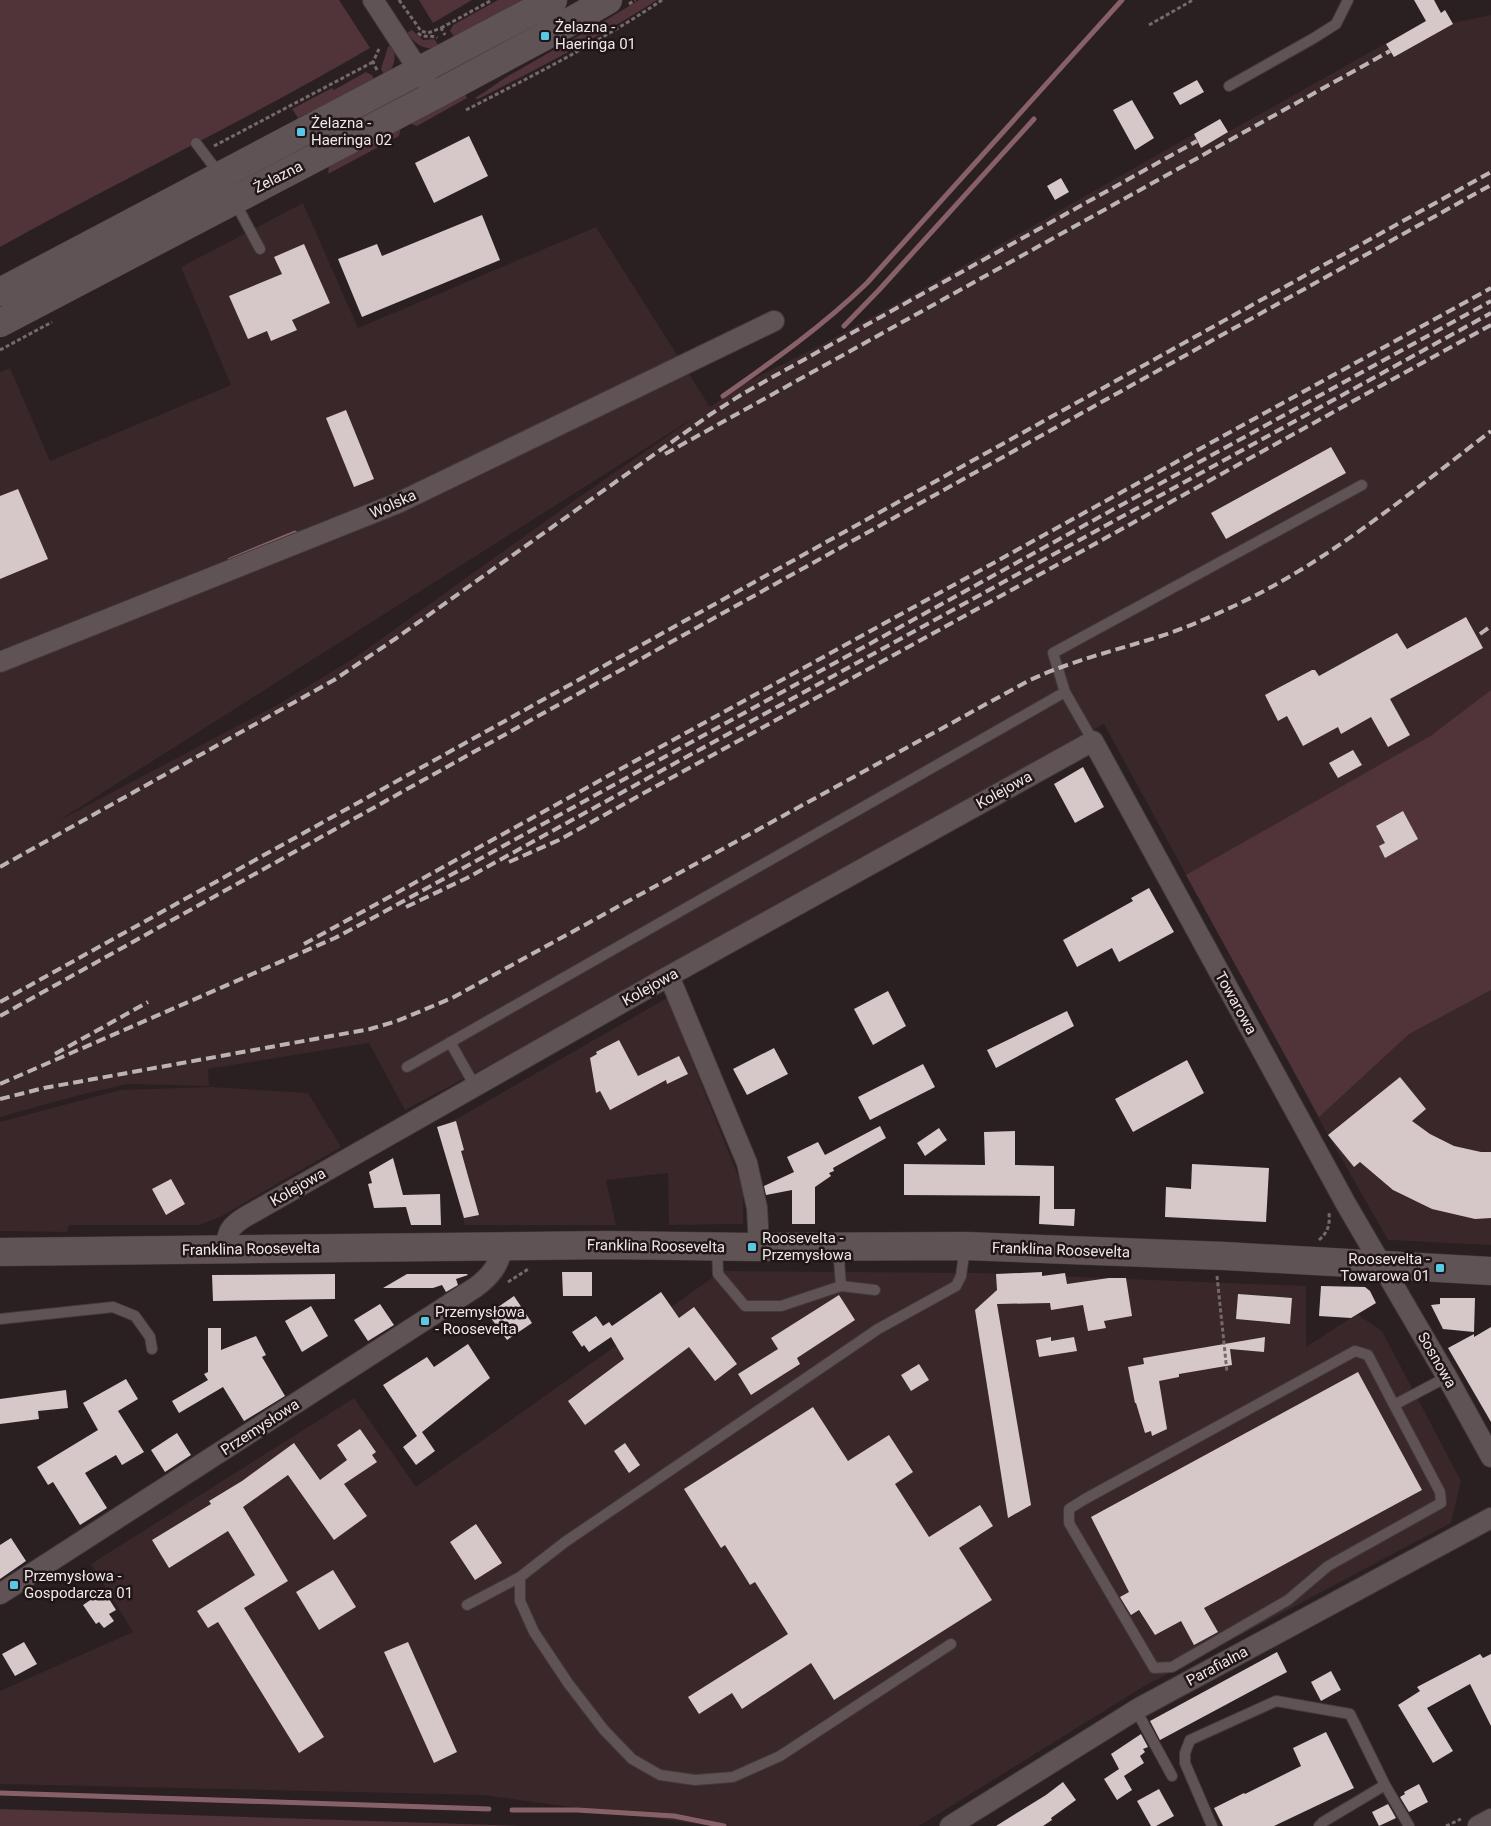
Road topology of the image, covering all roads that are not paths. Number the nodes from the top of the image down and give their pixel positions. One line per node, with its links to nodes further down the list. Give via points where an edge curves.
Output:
1 (373, 0): 5 (street)
2 (553, 0): 5 (street, Żelazna)
3 (608, 0): 7 (street, Żelazna)
4 (1348, 0): 6 (lane, via 1336,24)
5 (420, 70): 7 (street); 9 (street, Żelazna)
6 (1229, 86)
7 (435, 95): 10 (street, Żelazna)
8 (196, 143): 9 (lane)
9 (221, 176): 10 (lane); 12 (street, Żelazna)
10 (234, 200): 11 (lane); 14 (street, Żelazna)
11 (260, 249)
12 (0, 292)
13 (774, 321): 16 (street, Wolska, via 398,503)
14 (0, 323)
15 (1362, 485): 17 (lane, via 1053,653)
16 (0, 662)
17 (1065, 692): 18 (lane); 20 (lane)
18 (1093, 741): 19 (street, Kolejowa); 30 (street, Towarowa)
19 (669, 976): 22 (street, Kolejowa); 25 (street, via 746,1163 757,1208)
20 (450, 1042): 21 (lane); 22 (lane)
21 (407, 1067)
22 (474, 1086): 28 (street, Kolejowa, via 234,1224 228,1233)
23 (503, 1246): 24 (street, Franklina Roosevelta); 28 (street, Franklina Roosevelta); 41 (street, Przemysłowa, via 496,1268 476,1287)
24 (717, 1246): 25 (street, Franklina Roosevelta); 32 (lane, via 718,1274 745,1306 781,1306)
25 (759, 1246): 27 (street, Franklina Roosevelta)
26 (966, 1246): 27 (street, Franklina Roosevelta); 30 (street, Franklina Roosevelta); 40 (lane, via 960,1281 956,1286 878,1329)
27 (838, 1247): 32 (lane)
28 (225, 1249): 29 (street, Franklina Roosevelta)
29 (0, 1252)
30 (1381, 1265): 31 (street, Franklina Roosevelta); 36 (street, Sosnowa)
31 (1491, 1271)
32 (841, 1286): 33 (lane)
33 (875, 1290)
34 (0, 1319): 35 (lane, via 113,1307 135,1316 150,1338)
35 (152, 1349)
36 (1447, 1377): 37 (lane); 38 (street, Sosnowa)
37 (1394, 1406): 37 (lane, via 1368,1355 1355,1351 1069,1509 1068,1523 1154,1668 1172,1667 1263,1615 1288,1600 1328,1566 1441,1503 1440,1492)
38 (1491, 1457)
39 (1491, 1518): 44 (street, Parafialna)
40 (520, 1576): 42 (lane); 43 (lane, via 520,1601 534,1632 568,1683 604,1730 632,1759 660,1775 695,1780 733,1777 780,1756)
41 (0, 1594)
42 (467, 1605)
43 (951, 1644)
44 (1136, 1710): 45 (lane); 48 (street, Parafialna)
45 (1172, 1776)
46 (1385, 1785): 49 (lane, via 1350,1714 1276,1701 1190,1740 1185,1753 1186,1764); 50 (lane); 51 (lane)
47 (1491, 1820): 52 (street)
48 (950, 1826)
49 (1212, 1826)
50 (1320, 1826)
51 (1410, 1826)
52 (1478, 1826)

